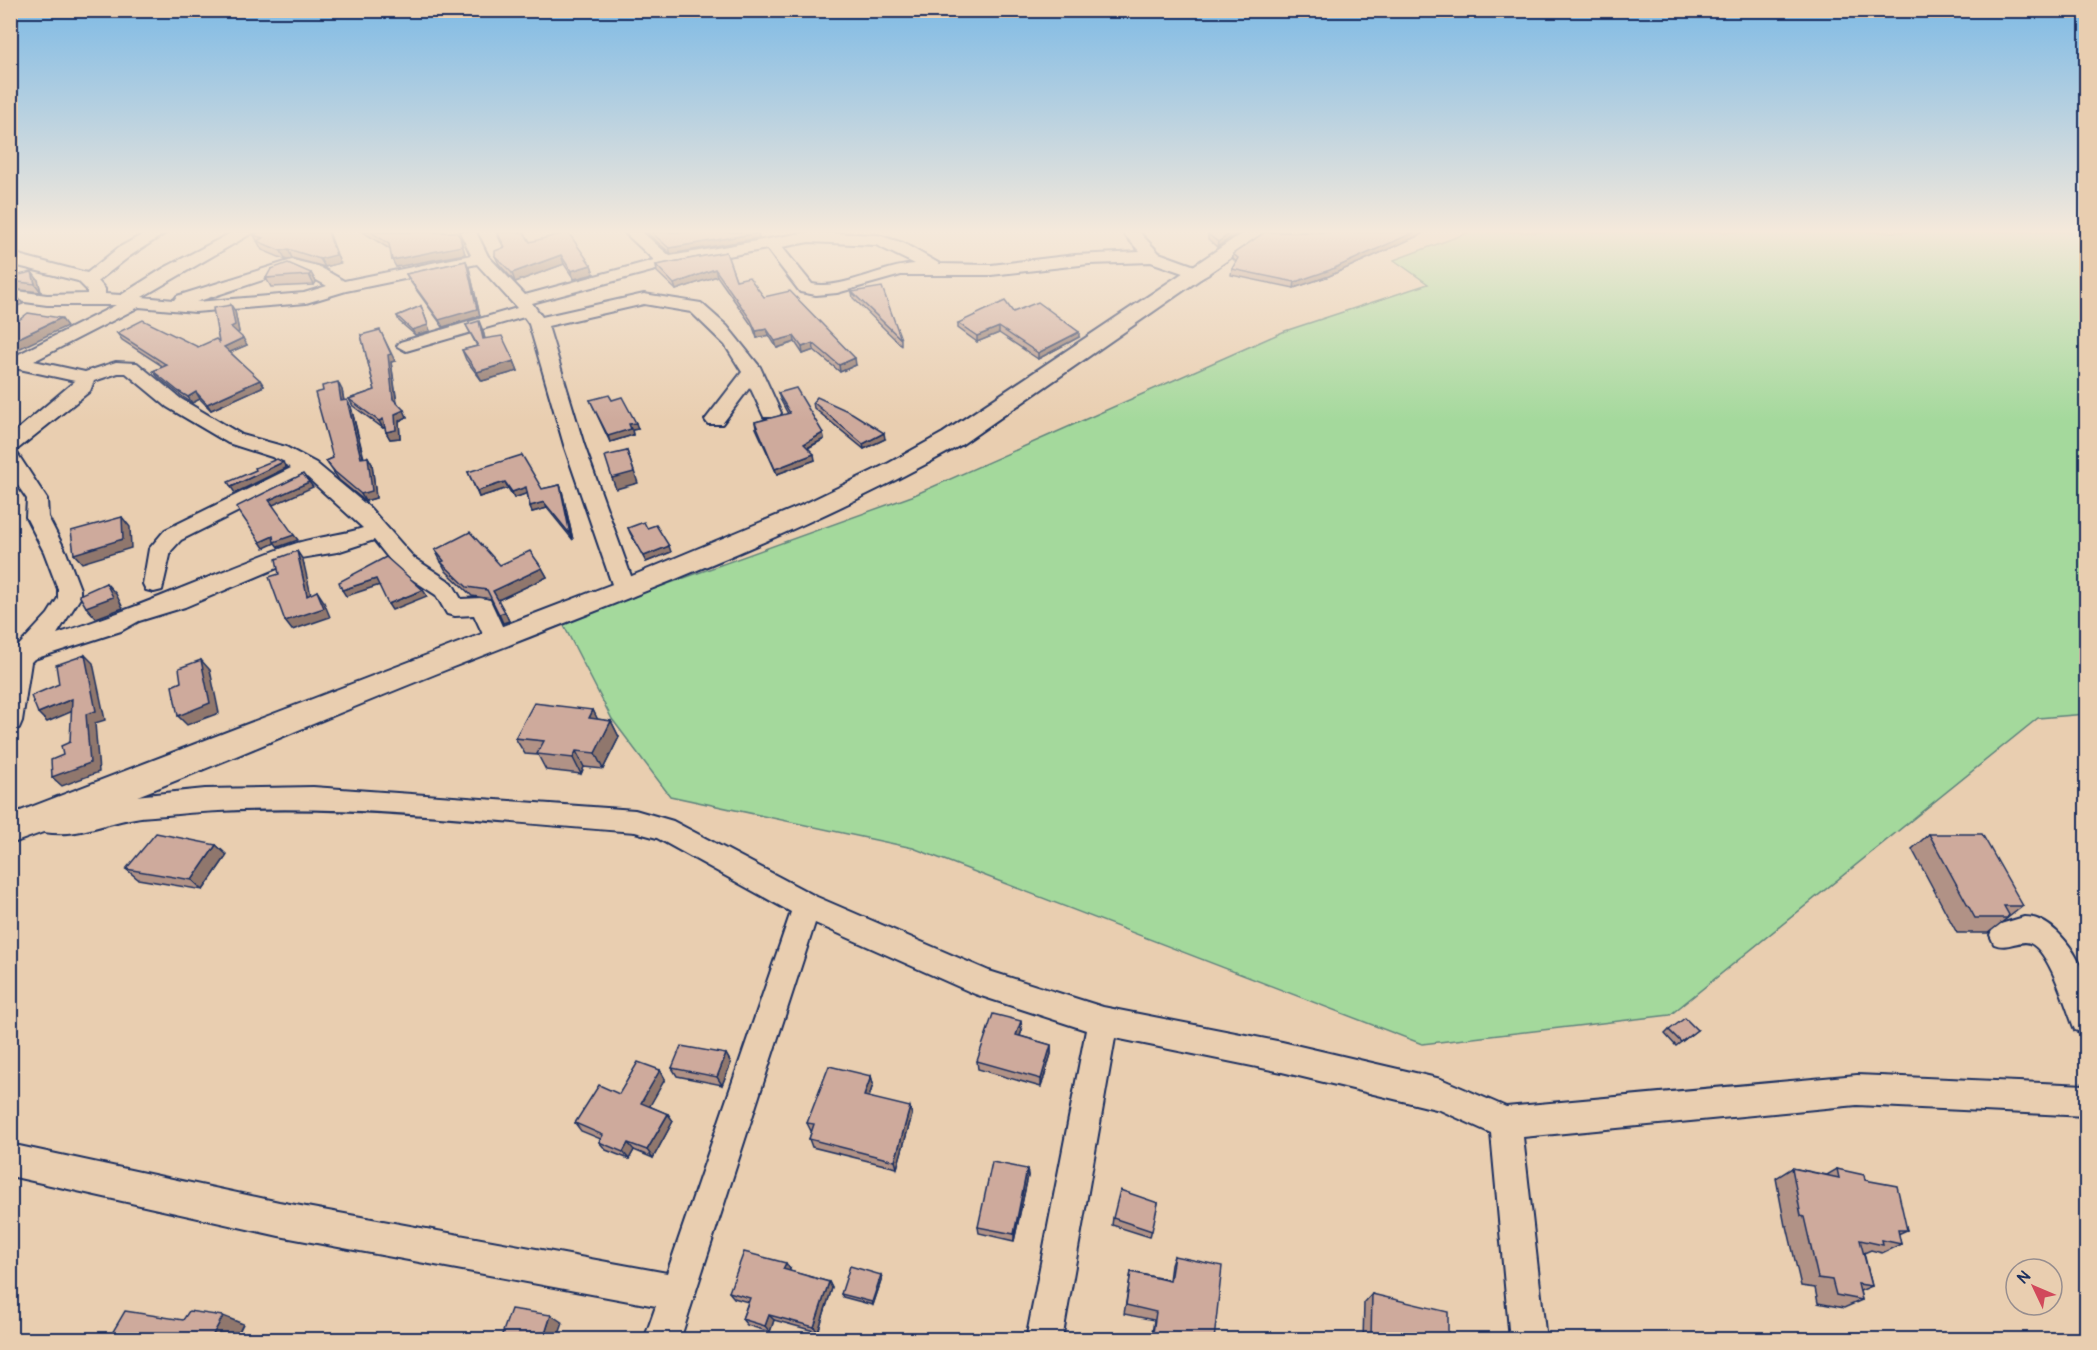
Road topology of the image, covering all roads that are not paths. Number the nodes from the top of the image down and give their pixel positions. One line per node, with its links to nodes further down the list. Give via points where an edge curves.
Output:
1 (10, 295): 8 (street, via 60,301)
2 (138, 295): 9 (street)
3 (200, 295): 10 (street)
4 (312, 295): 10 (street, via 285,302 219,307)
5 (515, 295): 11 (street)
6 (574, 295): 11 (street)
7 (1168, 295): 23 (street, via 952,439 898,469 809,512)
8 (96, 298): 9 (street)
9 (130, 301): 10 (street); 13 (street)
10 (169, 305)
11 (529, 311): 12 (street); 14 (street, via 644,299 673,307 695,307 732,339); 23 (street)
12 (406, 346)
13 (14, 362): 15 (street)
14 (753, 370): 16 (street); 17 (street)
15 (86, 378): 18 (street, via 82,387); 20 (street, via 130,367 174,403 235,439 279,452)
16 (771, 413)
17 (715, 420)
18 (10, 447)
19 (10, 458): 25 (street, via 37,499 37,517 69,589 65,608)
20 (309, 468): 21 (street, via 363,513); 22 (street, via 173,535 160,549)
21 (377, 531): 24 (street, via 406,564 444,589 455,608 482,606); 25 (street, via 338,544 297,551 113,625)
22 (154, 584)
23 (625, 590): 24 (street)
24 (496, 639): 27 (street)
25 (25, 653): 26 (street, via 17,666)
26 (10, 721)
27 (38, 820): 28 (street); 29 (street, via 74,823 135,807 205,800 313,798 635,820 664,829)
28 (11, 830)
29 (807, 906): 32 (street, via 985,984); 36 (street)
30 (2004, 935): 31 (street, via 2035,931 2052,944)
31 (2086, 1020)
32 (1103, 1021): 34 (street, via 1282,1057 1441,1095); 38 (street)
33 (2086, 1101): 34 (street, via 1857,1090)
34 (1506, 1123): 39 (street)
35 (10, 1160): 36 (street, via 279,1219)
36 (676, 1292): 37 (street)
37 (662, 1340)
38 (1044, 1340)
39 (1528, 1340)

